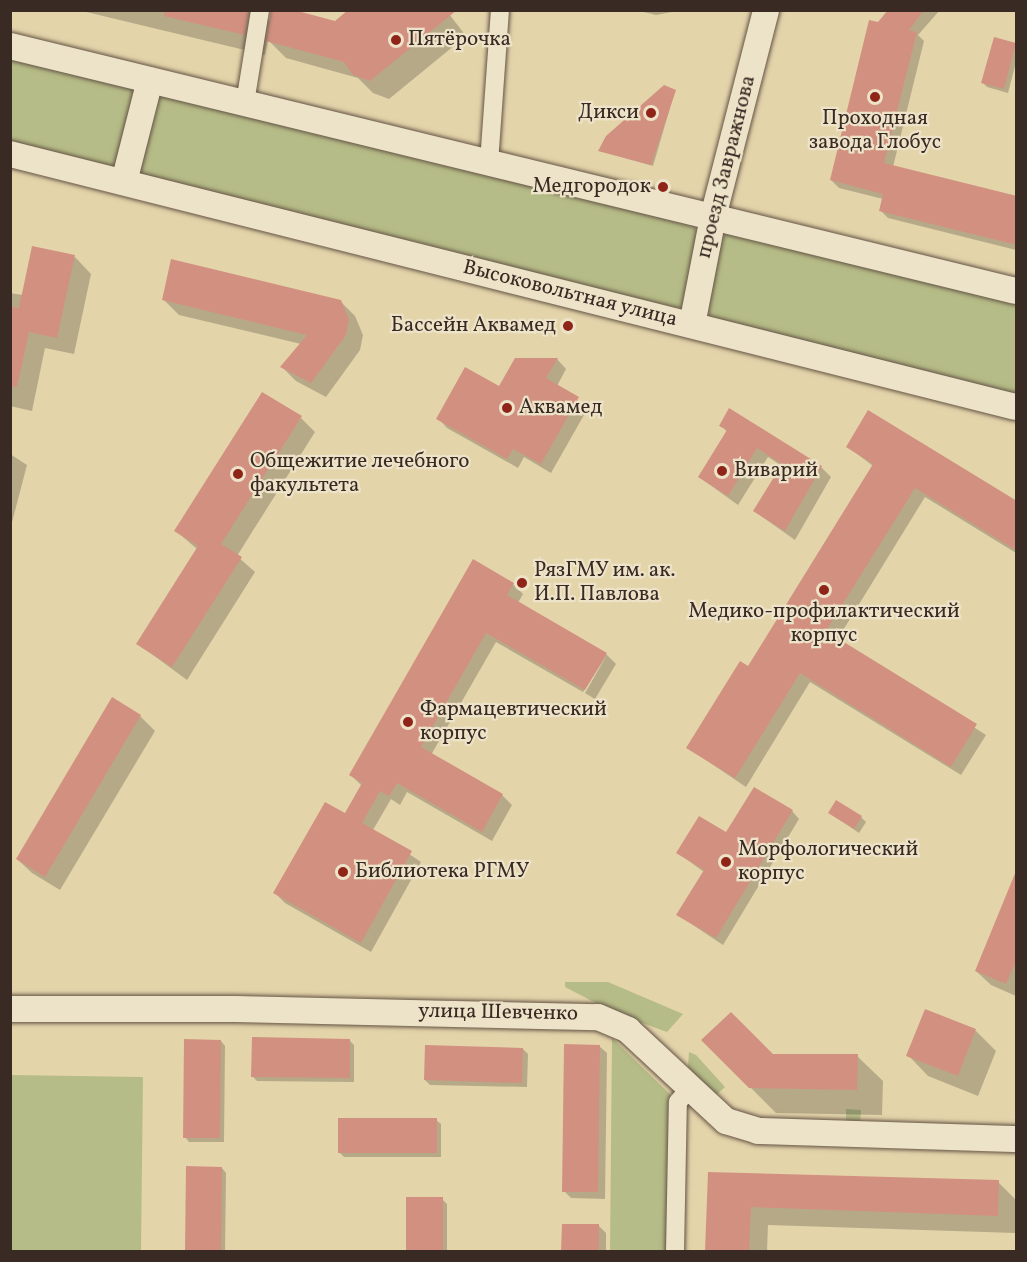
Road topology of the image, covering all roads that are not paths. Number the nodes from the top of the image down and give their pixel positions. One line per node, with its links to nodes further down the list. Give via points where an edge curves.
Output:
1 (260, 10): 6 (street)
2 (500, 10): 8 (street)
3 (766, 10): 10 (street, проезд Завражнова)
4 (10, 46): 5 (street)
5 (150, 80): 6 (street); 9 (street)
6 (244, 103): 8 (street)
7 (10, 154): 9 (street, Высоковольтная улица)
8 (489, 163): 10 (street)
9 (124, 182): 12 (street, Высоковольтная улица)
10 (713, 218): 11 (street); 12 (street, проезд Завражнова)
11 (1017, 291)
12 (692, 325): 13 (street, Высоковольтная улица)
13 (1017, 407)
14 (10, 1009): 15 (street, улица Шевченко, via 247,1009 598,1017 628,1030)
15 (689, 1089): 16 (street, улица Шевченко, via 726,1121 759,1131); 17 (street, via 678,1102)
16 (1017, 1139)
17 (675, 1251)

